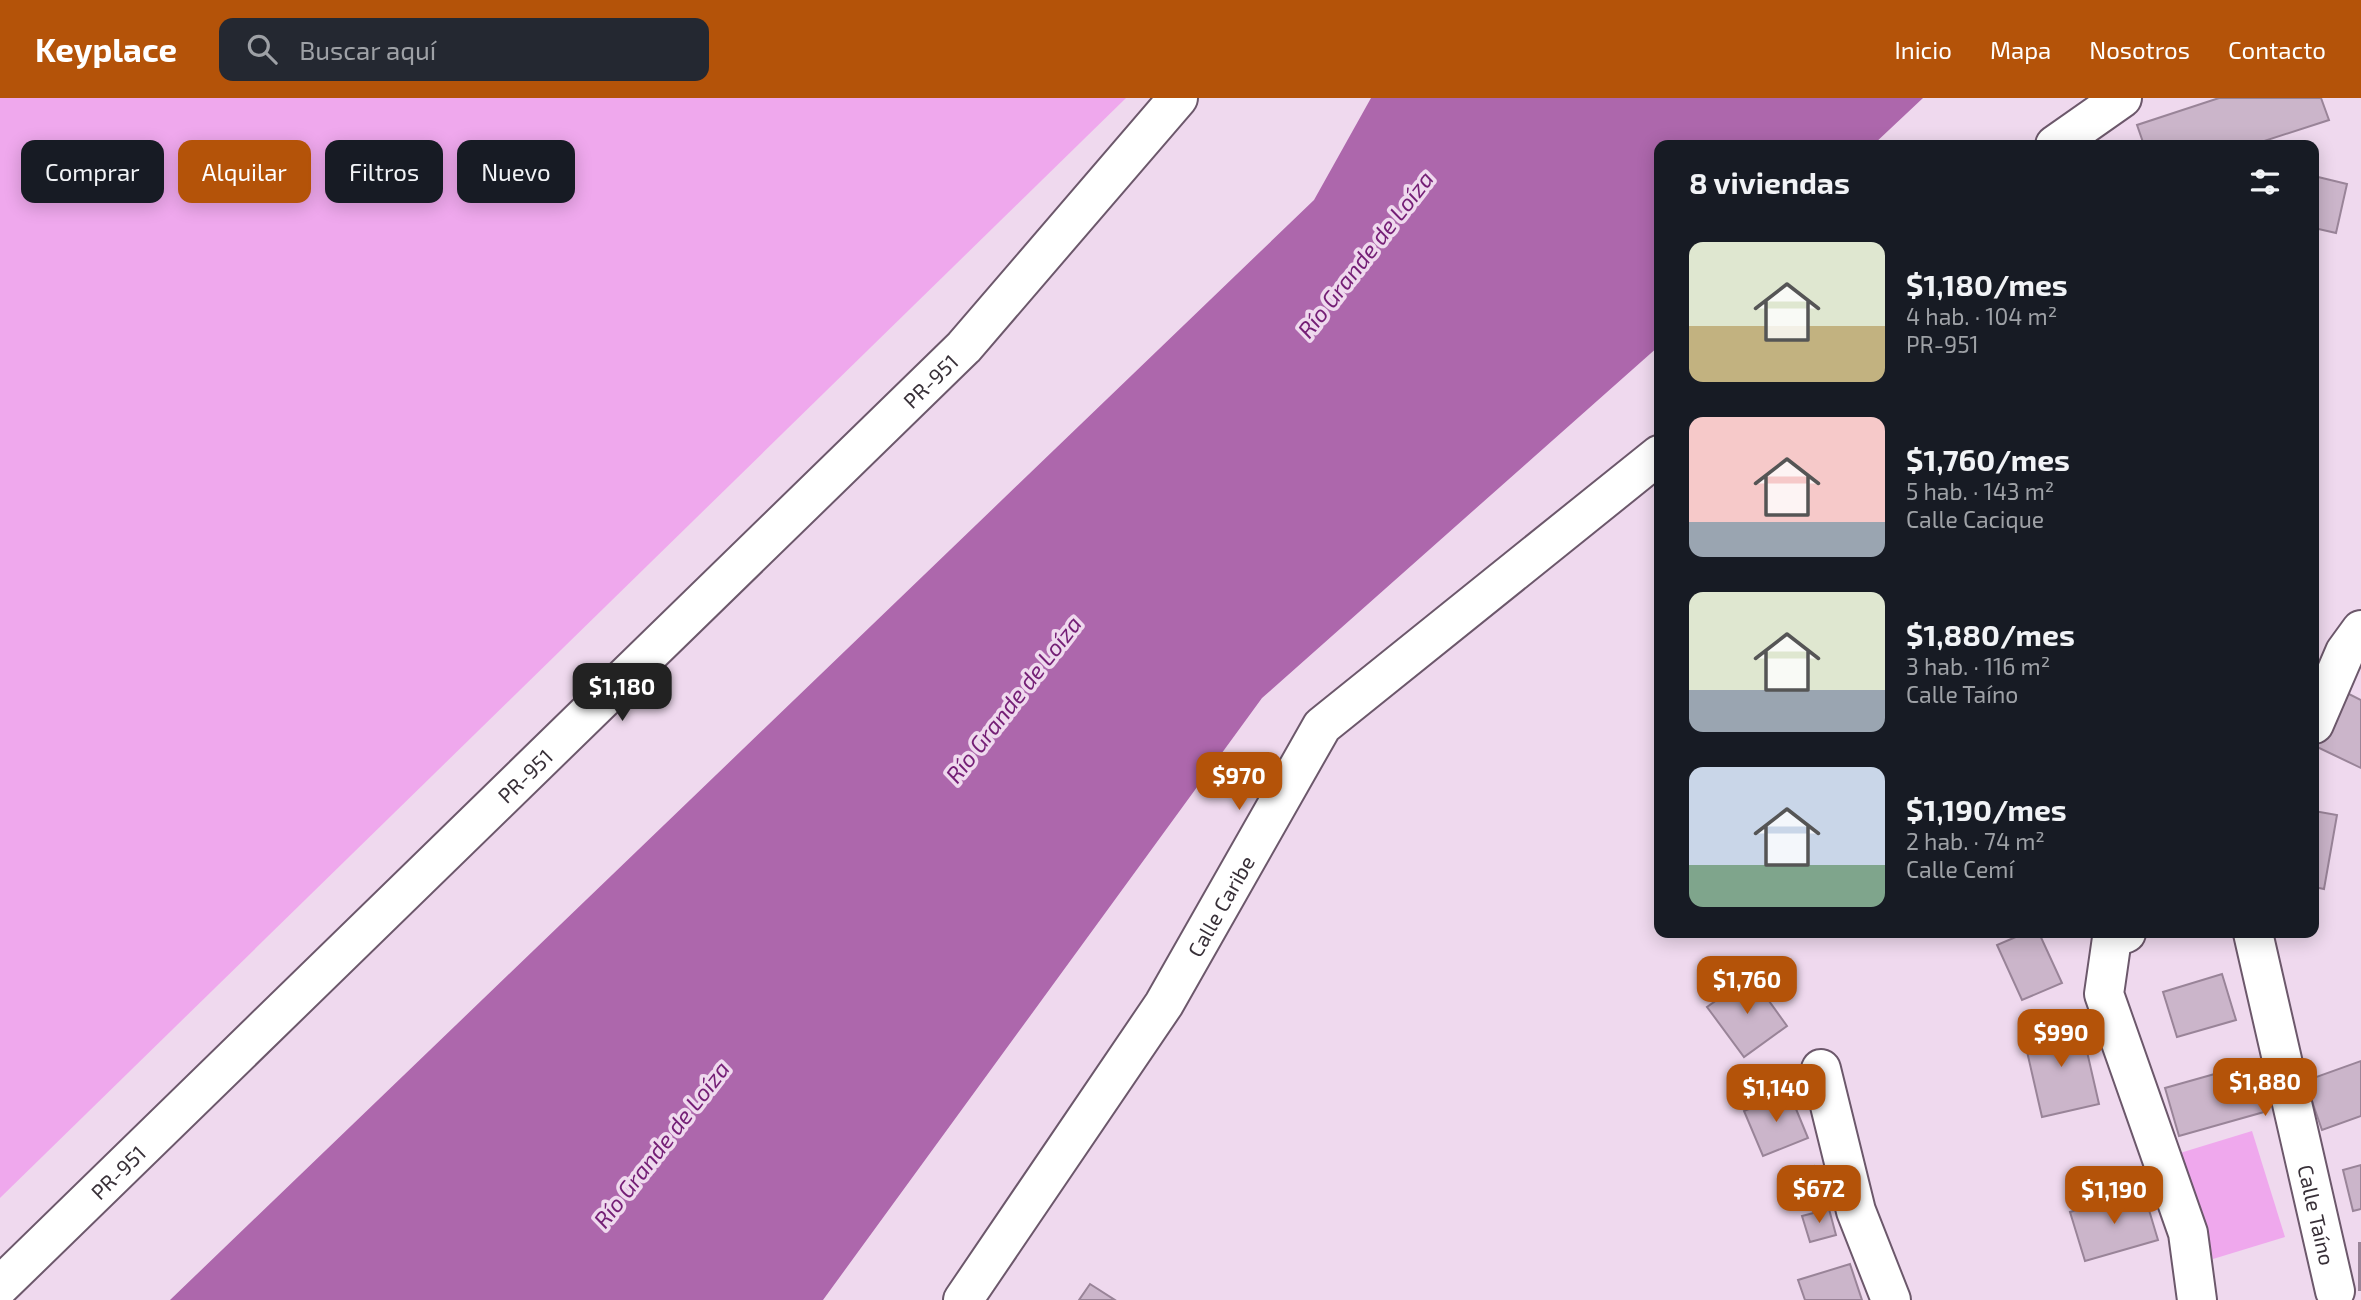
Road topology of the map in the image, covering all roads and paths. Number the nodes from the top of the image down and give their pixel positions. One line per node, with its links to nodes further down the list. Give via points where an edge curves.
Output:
1 (1178, 98): 10 (street, PR-951 / PR-951, via 964,347)
2 (2122, 98): 3 (street)
3 (2062, 140)
4 (1654, 459): 12 (street, Calle Caribe, via 1322,726 1164,1004)
5 (2361, 631): 6 (street, via 2345,652)
6 (2319, 712)
7 (2112, 938): 14 (street, via 2104,994 2188,1233)
8 (2254, 938): 11 (street, Calle Taíno)
9 (1821, 1069): 13 (street, via 1856,1211)
10 (0, 1286)
11 (2335, 1291)
12 (963, 1300)
13 (1891, 1300)
14 (2197, 1300)

